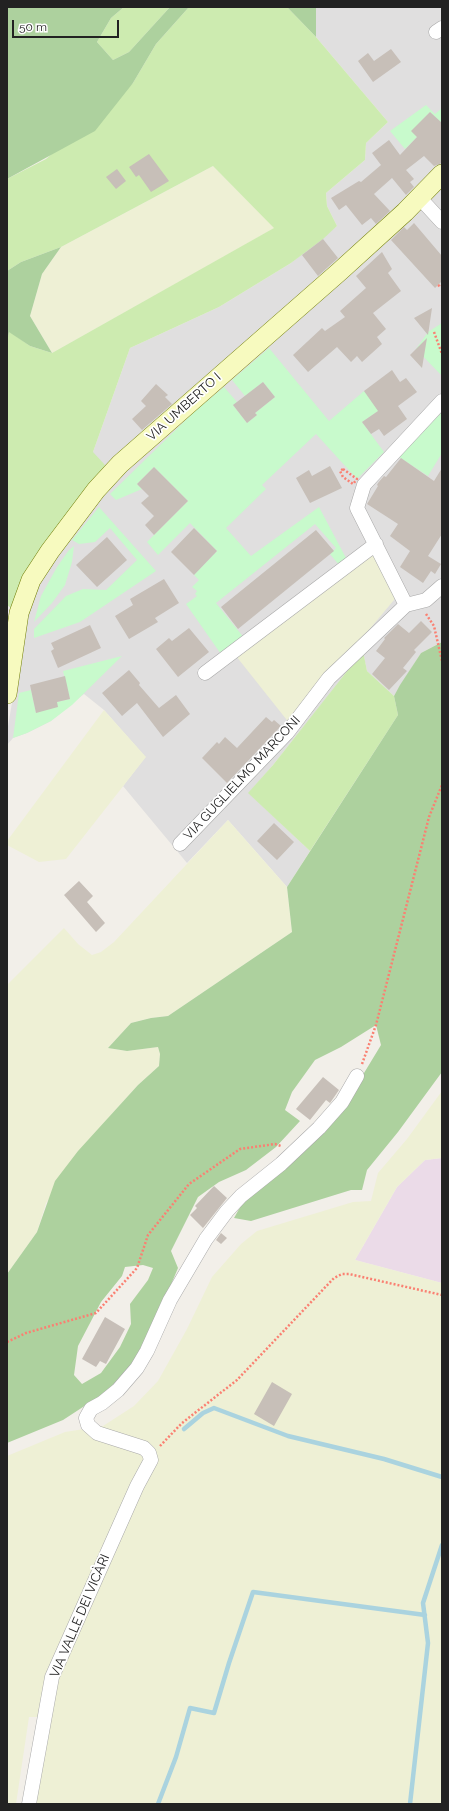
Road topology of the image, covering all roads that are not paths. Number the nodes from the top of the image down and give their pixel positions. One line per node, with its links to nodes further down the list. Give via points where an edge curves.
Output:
1 (442, 174): 2 (main road, VIA UMBERTO I)
2 (419, 196): 3 (street); 9 (main road, VIA UMBERTO I, via 339,272 120,464 96,490 31,580 19,613)
3 (442, 222)
4 (442, 401): 5 (street, via 364,485 357,508)
5 (376, 544): 7 (street); 8 (street)
6 (442, 586): 7 (street, via 426,600)
7 (406, 605): 10 (street, VIA GUGLIELMO MARCONI, via 329,678 287,733)
8 (205, 673)
9 (7, 694)
10 (180, 844)
11 (358, 1076): 12 (street, VIA VALLE DEI VICÀRI, via 342,1102 296,1150 227,1211 206,1239 170,1300 147,1352 137,1368 118,1390 91,1409 86,1418 88,1425 97,1433 144,1448 151,1460 52,1677)
12 (29, 1804)

